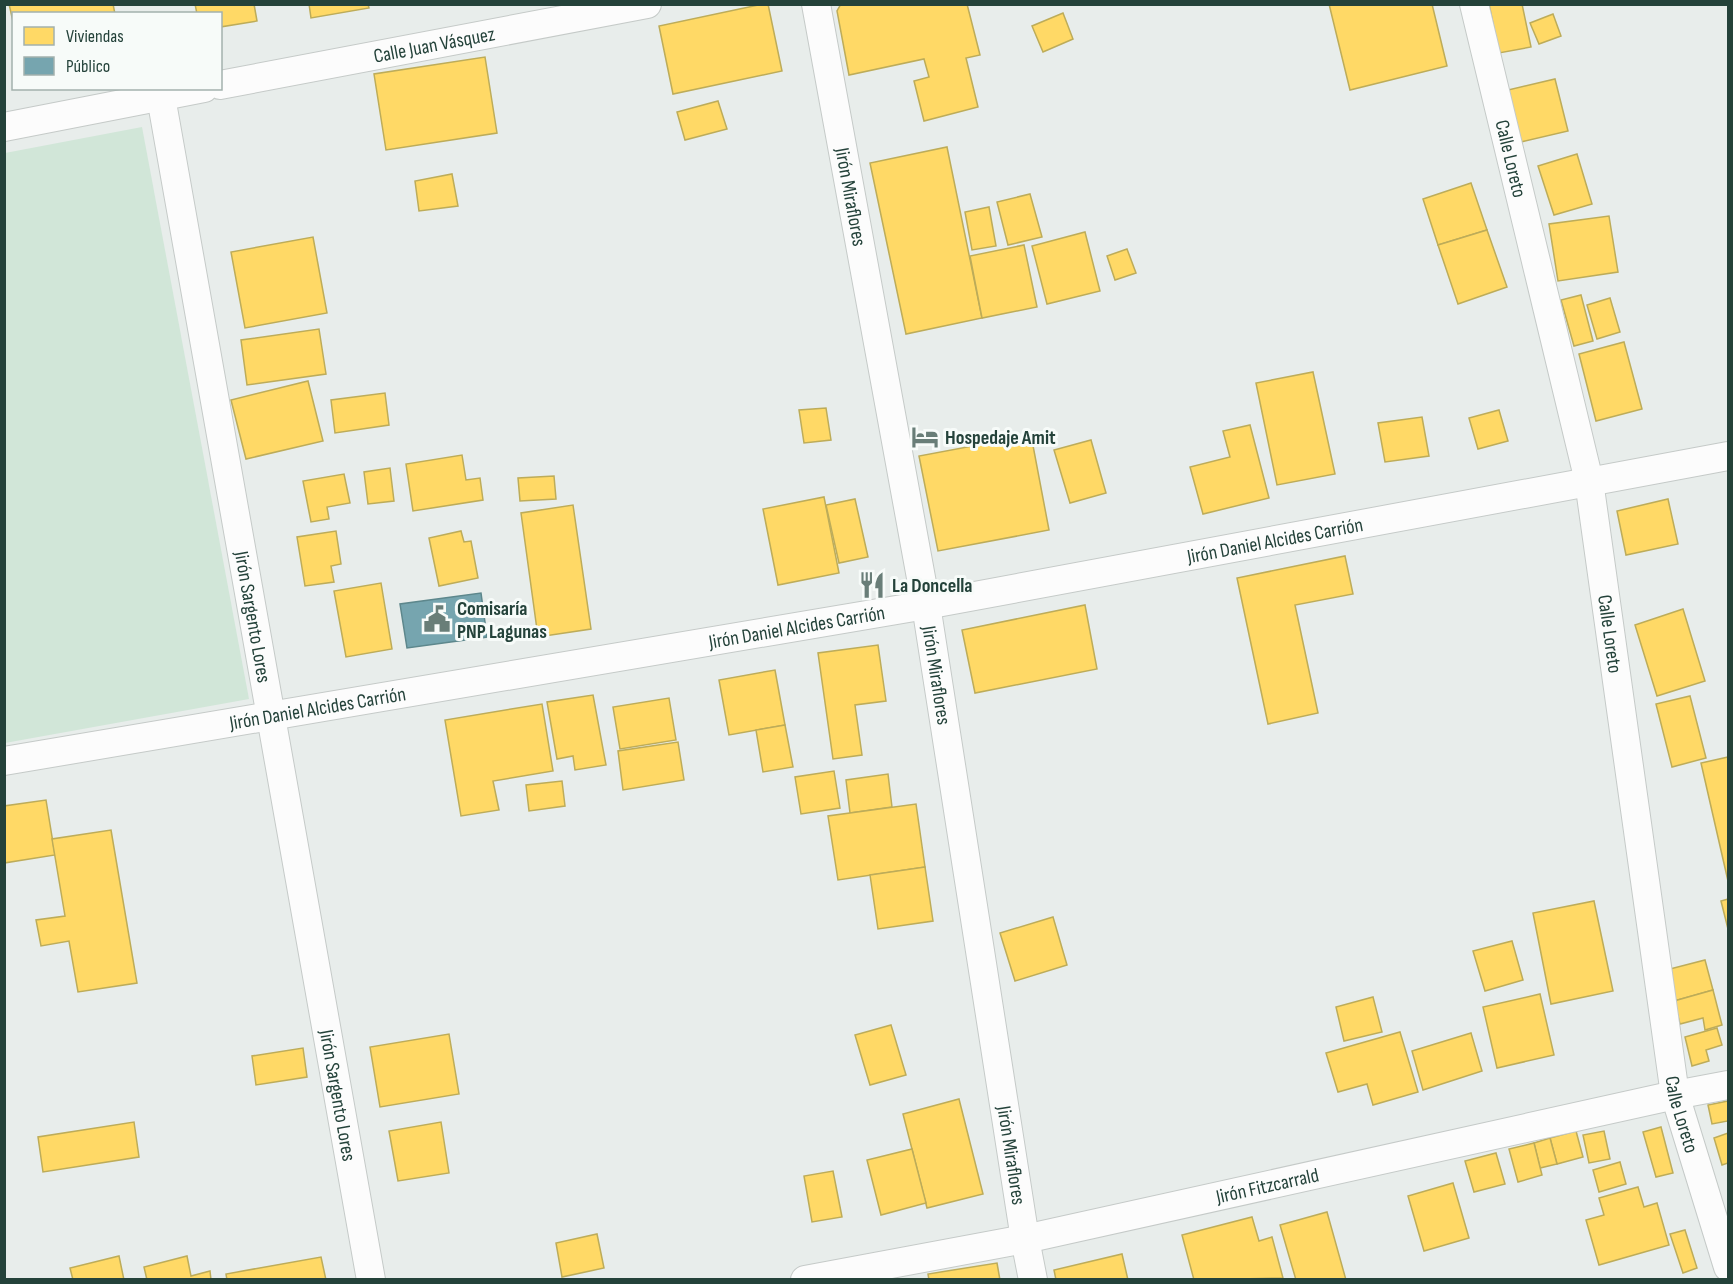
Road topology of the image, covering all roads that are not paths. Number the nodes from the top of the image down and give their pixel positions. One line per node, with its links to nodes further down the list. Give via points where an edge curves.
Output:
1 (647, 4): 4 (street, Calle Juan Vásquez)
2 (816, 4): 10 (street, Jirón Miraflores)
3 (1474, 4): 9 (street, Calle Loreto)
4 (222, 85)
5 (194, 90): 6 (street)
6 (161, 97): 7 (street); 11 (street, Jirón Sargento Lores)
7 (4, 127)
8 (1728, 456): 9 (street, Jirón Daniel Alcides Carrión)
9 (1589, 481): 10 (street, Jirón Daniel Alcides Carrión); 14 (street, Calle Loreto)
10 (926, 605): 11 (street, Jirón Daniel Alcides Carrión); 15 (street, Jirón Miraflores)
11 (270, 715): 12 (street, Jirón Daniel Alcides Carrión); 17 (street, Jirón Sargento Lores)
12 (4, 761)
13 (1728, 1085): 14 (street, Jirón Fitzcarrald)
14 (1675, 1095): 15 (street, Jirón Fitzcarrald); 16 (street, Calle Loreto)
15 (1025, 1239): 18 (street, Jirón Fitzcarrald); 19 (street, Jirón Miraflores)
16 (1728, 1267)
17 (371, 1280)
18 (805, 1280)
19 (1033, 1280)

